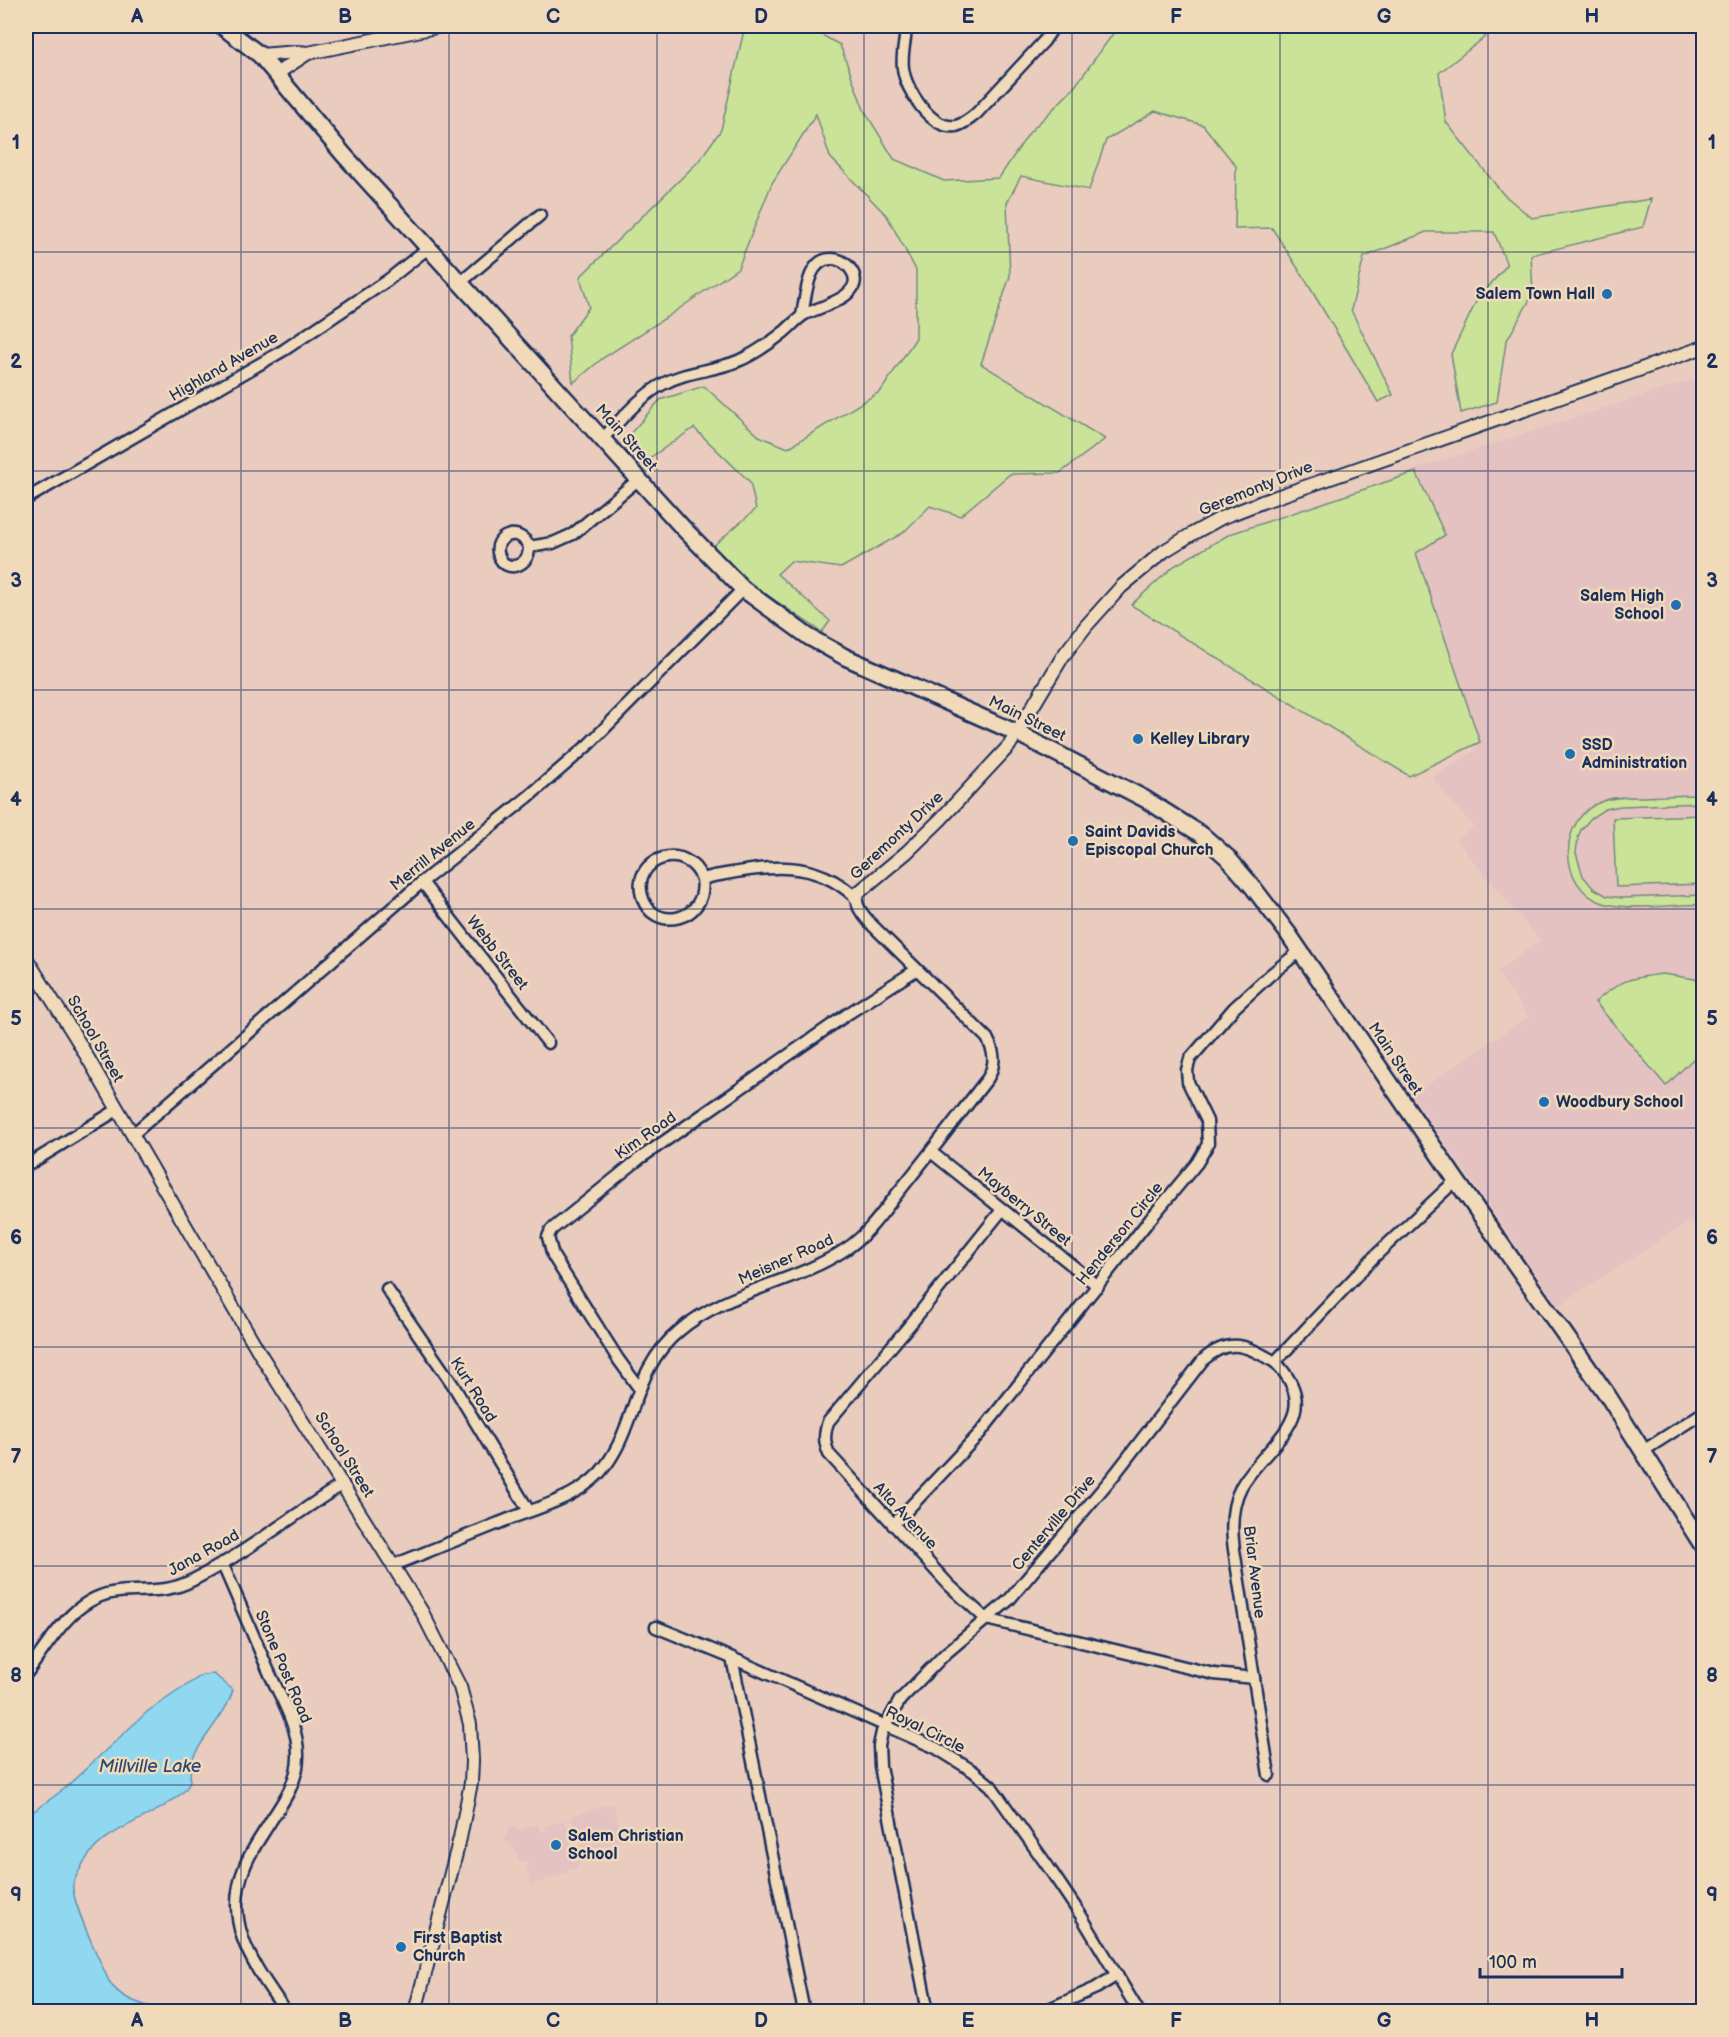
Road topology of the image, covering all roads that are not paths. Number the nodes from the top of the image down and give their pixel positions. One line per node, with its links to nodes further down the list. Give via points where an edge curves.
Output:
1 (222, 26): 7 (main road, Main Street)
2 (441, 26): 5 (street)
3 (906, 26): 4 (street, via 903,69 909,87 924,110 949,126 976,114)
4 (1054, 26)
5 (389, 30): 6 (street)
6 (308, 53): 7 (street); 8 (street)
7 (260, 55): 8 (main road, Main Street)
8 (276, 74): 10 (main road, Main Street)
9 (540, 215): 11 (street)
10 (428, 248): 11 (main road, Main Street); 16 (street, Highland Avenue, via 284,350)
11 (460, 283): 14 (main road, Main Street)
12 (802, 315): 12 (street, via 815,266 830,259 845,264 853,278 848,294); 14 (street, via 768,344 739,360 678,378 654,390)
13 (1704, 347): 19 (street, Geremonty Drive, via 1262,502 1192,534 1146,565 1100,609 1063,656)
14 (602, 440): 15 (main road, Main Street)
15 (639, 479): 17 (street, via 573,534); 18 (main road, Main Street)
16 (26, 499)
17 (529, 547)
18 (743, 589): 19 (main road, Main Street, via 844,657); 21 (street, Merrill Avenue, via 587,746)
19 (1017, 733): 22 (street, Geremonty Drive, via 940,820); 23 (main road, Main Street, via 1145,799 1202,835 1241,871)
20 (702, 879): 20 (street, via 703,893 698,905 682,917 656,915 646,906 641,893 644,873 652,863 665,857 691,862); 22 (street, via 802,868 828,878)
21 (422, 882): 26 (street, Webb Street); 28 (street, Merrill Avenue)
22 (856, 898): 25 (street, Meisner Road, via 870,923)
23 (1300, 951): 31 (main road, Main Street); 33 (street, Henderson Circle, via 1234,1008 1190,1059 1188,1082 1207,1121 1208,1144)
24 (26, 958): 27 (street, School Street)
25 (916, 969): 29 (street, Meisner Road, via 987,1038 995,1058 988,1078); 36 (street, Kim Road, via 639,1159 551,1230 548,1237 553,1256)
26 (548, 1043)
27 (117, 1110): 28 (street, School Street); 30 (street)
28 (132, 1135): 39 (street, School Street, via 262,1357)
29 (931, 1152): 32 (street, Mayberry Street); 36 (street, Meisner Road, via 853,1244 825,1261 694,1320 661,1350)
30 (26, 1166)
31 (1456, 1180): 35 (street, via 1374,1257); 38 (main road, Main Street)
32 (1002, 1210): 33 (street, Mayberry Street); 41 (street, Alta Avenue, via 842,1404 824,1432 829,1454)
33 (1098, 1286): 41 (street, Henderson Circle, via 980,1433)
34 (387, 1289): 40 (street, Kurt Road, via 453,1385)
35 (1275, 1362): 45 (street, Centerville Drive, via 1236,1345 1218,1348 1203,1360 1096,1497 1005,1604); 49 (street, Briar Avenue, via 1294,1388 1295,1408 1284,1434 1241,1487 1232,1518)
36 (639, 1388): 40 (street, Meisner Road, via 616,1448 598,1475 580,1488)
37 (1704, 1412): 38 (street)
38 (1643, 1451): 42 (main road, Main Street)
39 (343, 1484): 43 (street, Jana Road); 44 (street, School Street)
40 (529, 1510): 44 (street, Meisner Road)
41 (893, 1525): 45 (street, Alta Avenue)
42 (1704, 1548)
43 (222, 1563): 48 (street, Jana Road, via 170,1590 115,1592 91,1600 72,1613); 53 (street, Stone Post Road, via 288,1714 297,1744 292,1784 245,1866 237,1901 238,1925 245,1947)
44 (394, 1565): 54 (street, School Street, via 453,1671 466,1706 472,1744 468,1806)
45 (986, 1619): 49 (street, Alta Avenue, via 1214,1674); 50 (street, Centerville Drive, via 907,1692)
46 (656, 1627): 47 (street, Royal Circle)
47 (732, 1658): 50 (street, Royal Circle); 55 (street)
48 (26, 1674)
49 (1254, 1678): 51 (street, Briar Avenue)
50 (884, 1726): 52 (street, Royal Circle, via 936,1748 990,1786 1074,1905); 56 (street, Centerville Drive, via 879,1746 882,1778)
51 (1269, 1775)
52 (1117, 1975): 57 (street); 58 (street, Royal Circle)
53 (286, 2012)
54 (415, 2012)
55 (804, 2012)
56 (928, 2012)
57 (1042, 2012)
58 (1139, 2012)

